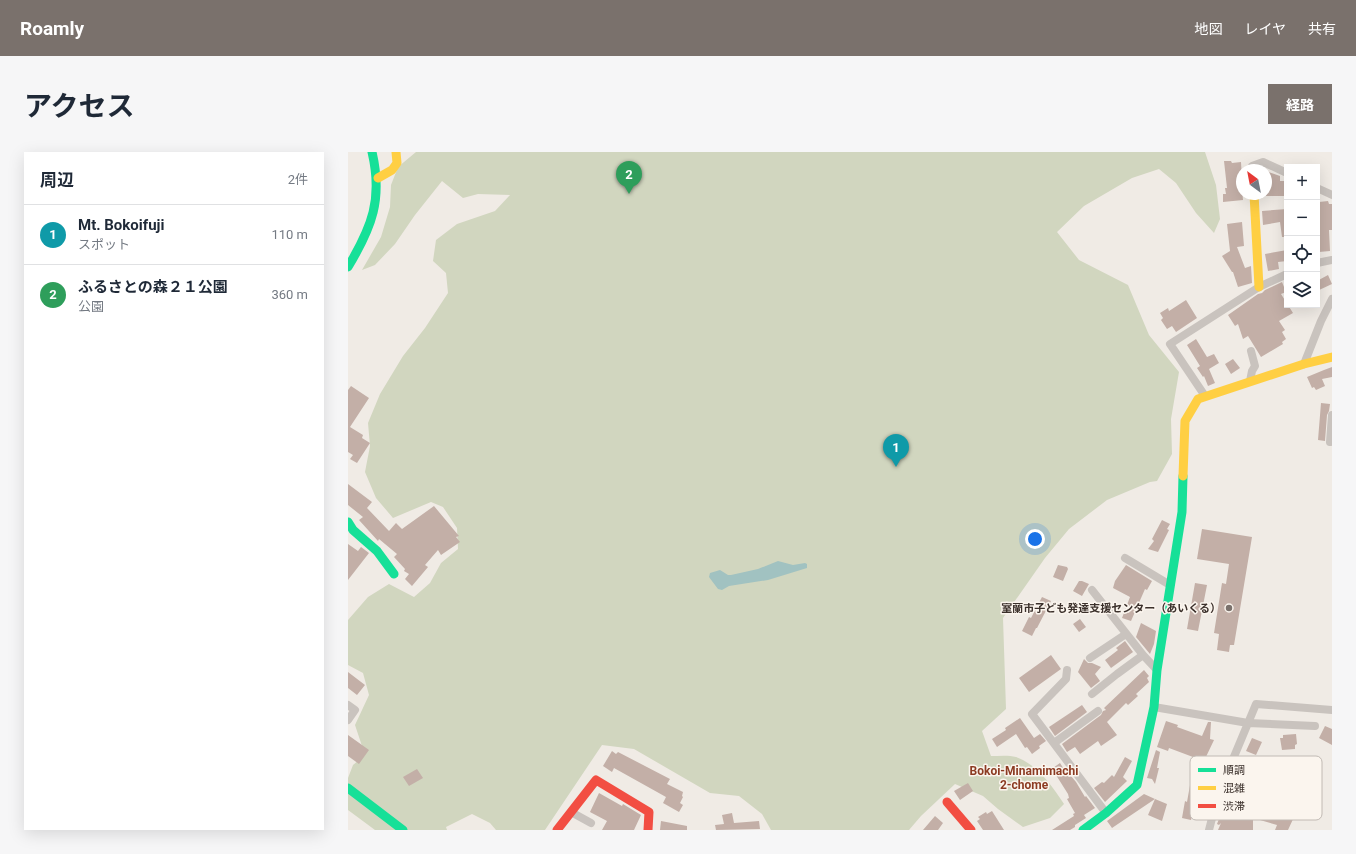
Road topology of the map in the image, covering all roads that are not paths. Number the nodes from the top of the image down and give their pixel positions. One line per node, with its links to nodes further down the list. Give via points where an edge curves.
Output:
1 (372, 152): 7 (street)
2 (396, 152): 7 (street, via 397,163 392,170)
3 (1258, 164): 4 (street)
4 (1267, 164)
5 (1272, 166): 6 (street)
6 (1284, 172)
7 (378, 178): 13 (street, via 374,217)
8 (1320, 189): 9 (street)
9 (1332, 195)
10 (1254, 200): 15 (street)
11 (1332, 260): 12 (street)
12 (1320, 262)
13 (348, 268)
14 (1284, 275): 15 (street)
15 (1259, 287): 21 (street, via 1170,344)
16 (1332, 300): 19 (street)
17 (1251, 351): 20 (street, via 1255,366)
18 (1332, 357): 19 (street)
19 (1304, 364): 20 (street)
20 (1250, 382): 21 (street)
21 (1205, 396): 27 (street, via 1198,399 1185,422 1182,512)
22 (1332, 414): 23 (street)
23 (1330, 442)
24 (348, 522): 26 (street, via 353,530 377,550)
25 (1125, 558): 27 (street)
26 (394, 574)
27 (1170, 586): 33 (street)
28 (1092, 590): 29 (street)
29 (1126, 634): 30 (street); 31 (street)
30 (1143, 655): 33 (street); 34 (street)
31 (1090, 658)
32 (1067, 670): 42 (street, via 1066,680 1032,714)
33 (1157, 670): 36 (street)
34 (1092, 694)
35 (348, 705): 39 (street, via 355,710)
36 (1154, 707): 40 (street); 47 (street, via 1137,785)
37 (1332, 710): 40 (street, via 1256,704)
38 (1098, 711): 42 (street)
39 (348, 720)
40 (1248, 723): 41 (street); 43 (street)
41 (1315, 726)
42 (1054, 743): 47 (street)
43 (1234, 756)
44 (348, 788): 50 (street)
45 (947, 802): 53 (street)
46 (571, 812): 49 (street); 51 (street); 52 (street, via 596,780 649,812)
47 (1106, 813): 54 (street)
48 (1212, 820): 55 (street)
49 (591, 823)
50 (403, 830)
51 (557, 830)
52 (648, 830)
53 (971, 830)
54 (1083, 830)
55 (1209, 830)

